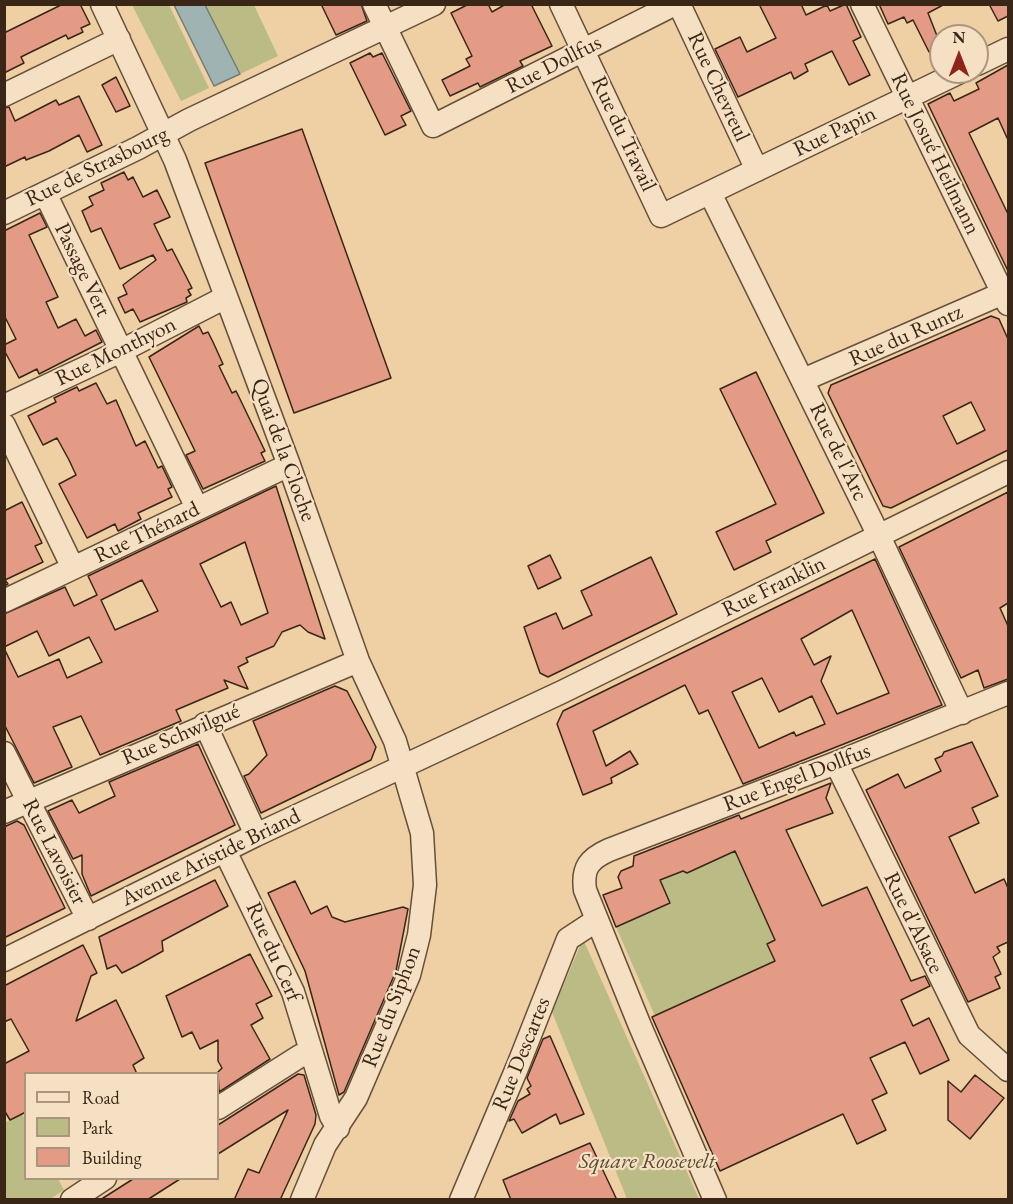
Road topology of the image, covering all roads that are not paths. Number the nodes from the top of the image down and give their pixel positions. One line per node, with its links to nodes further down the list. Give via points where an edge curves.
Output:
1 (102, 4): 8 (street, Quai de la Cloche)
2 (374, 4): 7 (street)
3 (434, 4): 7 (street)
4 (561, 4): 10 (street, Rue du Travail)
5 (677, 4): 10 (street, Rue Dollfus); 16 (street, Rue Chevreul)
6 (862, 4): 14 (street, Rue Josué Heilmann)
7 (385, 28): 10 (street, Rue Dollfus, via 433,126); 15 (street, Rue de Strasbourg)
8 (119, 39): 13 (street); 15 (street, Quai de la Cloche)
9 (1008, 49): 11 (street)
10 (583, 50): 18 (street, Rue du Travail, via 661,216)
11 (989, 58)
12 (936, 84): 14 (street, Rue Papin)
13 (4, 95)
14 (907, 98): 16 (street, Rue Papin); 20 (street, Rue Josué Heilmann)
15 (164, 134): 17 (street, Rue de Strasbourg); 21 (street, Quai de la Cloche)
16 (757, 170): 18 (street, Rue Papin)
17 (45, 193): 19 (street, Rue de Strasbourg); 22 (street, Passage Vert)
18 (710, 193): 23 (street, Rue de l'Arc)
19 (4, 213)
20 (1007, 296): 23 (street, Rue du Runtz)
21 (226, 297): 22 (street, Rue Monthyon); 26 (street, Quai de la Cloche)
22 (121, 351): 24 (street, Rue Monthyon); 28 (street, Passage Vert)
23 (803, 380): 29 (street, Rue de l'Arc)
24 (4, 406)
25 (4, 425): 30 (street)
26 (290, 465): 28 (street, Rue Thénard); 32 (street, Quai de la Cloche)
27 (1008, 472): 29 (street, Rue Franklin)
28 (198, 508): 30 (street, Rue Thénard)
29 (879, 536): 34 (street, Rue de l'Arc); 35 (street, Rue Franklin)
30 (73, 568): 31 (street, Rue Thénard)
31 (4, 602)
32 (358, 661): 36 (street, Rue Schwilgué); 38 (street, Quai de la Cloche, via 395,741)
33 (1008, 693): 34 (street, Rue Engel Dollfus)
34 (962, 713): 39 (street, Rue Engel Dollfus)
35 (511, 715): 38 (street, Avenue Aristide Briand)
36 (205, 724): 40 (street, Rue Schwilgué); 42 (street)
37 (4, 753): 40 (street, Rue Lavoisier)
38 (410, 762): 42 (street, Avenue Aristide Briand); 50 (street, Rue du Siphon, via 422,833 425,885 419,934 409,975 356,1098)
39 (836, 763): 45 (street, Rue Engel Dollfus, via 595,856 583,876); 48 (street, Rue d'Alsace, via 960,1019 969,1035)
40 (28, 801): 41 (street, Rue Schwilgué); 44 (street, Rue Lavoisier)
41 (4, 812)
42 (256, 835): 43 (street, Avenue Aristide Briand)
43 (225, 852): 44 (street, Avenue Aristide Briand); 47 (street, Rue du Cerf, via 293,992)
44 (88, 919): 46 (street, Avenue Aristide Briand)
45 (597, 920): 54 (street, Rue Descartes, via 568,939); 55 (street)
46 (4, 960)
47 (312, 1055): 49 (street, via 300,1056); 50 (street, Rue du Cerf)
48 (1008, 1070)
49 (219, 1107)
50 (338, 1128): 53 (street, Rue du Siphon, via 325,1145)
51 (103, 1180): 52 (street)
52 (72, 1200)
53 (302, 1200)
54 (461, 1200)
55 (715, 1200)

